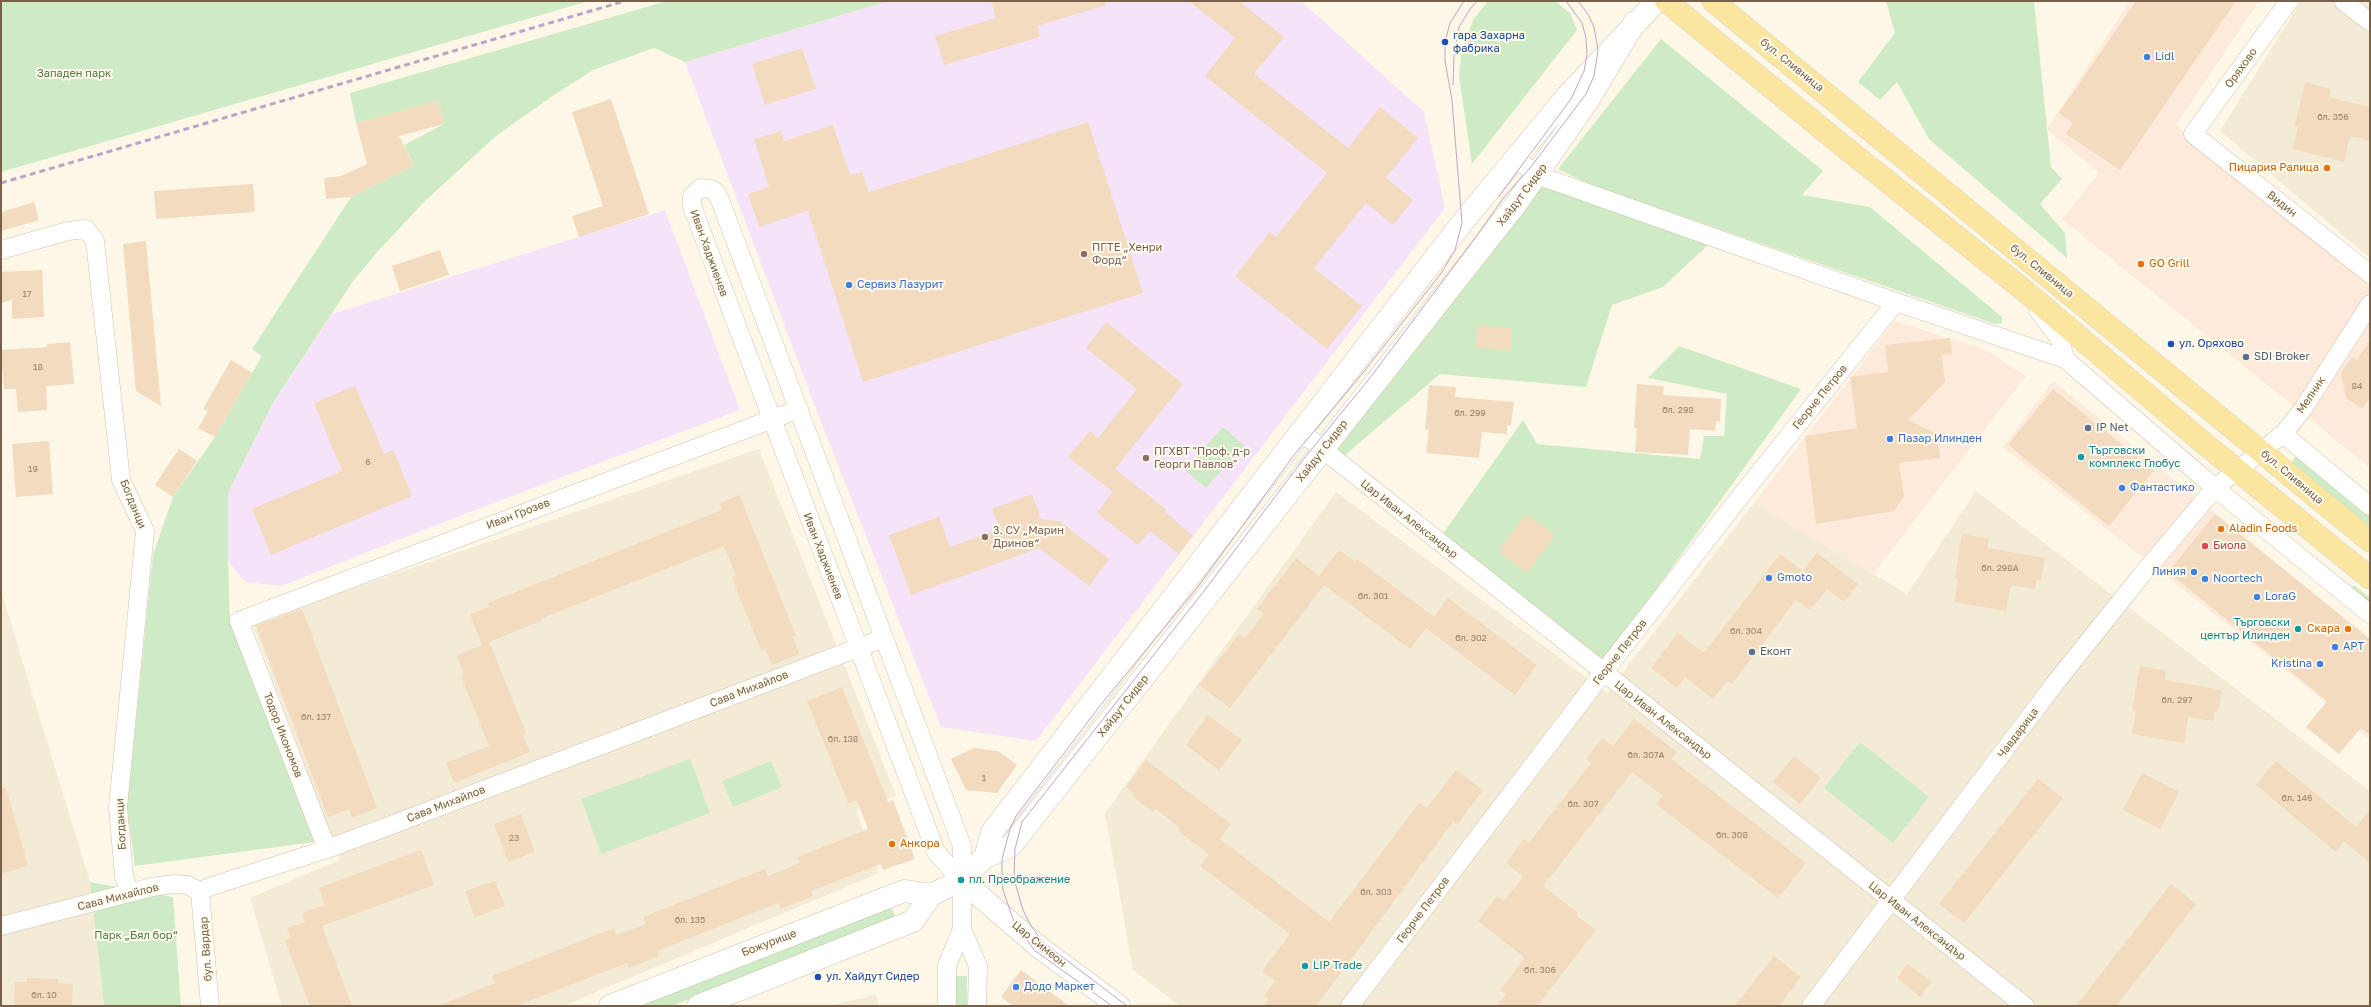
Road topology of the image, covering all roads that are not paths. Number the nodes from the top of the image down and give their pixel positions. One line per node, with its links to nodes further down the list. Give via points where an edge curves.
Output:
1 (1657, 1): 6 (street, Хайдут Сидер)
2 (1666, 1): 13 (main road)
3 (1713, 1): 22 (main road, бул. Сливница)
4 (2288, 1): 8 (street, Оряхово)
5 (2343, 1): 7 (street)
6 (1635, 22): 9 (street, Хайдут Сидер); 10 (street, Хайдут Сидер, via 1587,102)
7 (2370, 22)
8 (2193, 134): 12 (street, Видин)
9 (1514, 158): 10 (street); 19 (street, Хайдут Сидер)
10 (1538, 174): 14 (street); 21 (street, Хайдут Сидер)
11 (1, 250): 37 (street, Богданци, via 68,231 86,229 94,241 121,480 145,531 118,807 124,876)
12 (2370, 274)
13 (2025, 291): 16 (street, via 2060,339); 23 (main road)
14 (1896, 302): 16 (street); 32 (street, Георче Петров)
15 (2370, 304): 20 (street, Мелник, via 2303,409)
16 (2065, 359): 24 (street)
17 (799, 409): 18 (street, Иван Грозев); 18 (street, Иван Хаджиенев, via 720,200 711,188 700,188 692,196 692,206); 30 (street, Иван Хаджиенев)
18 (772, 419): 29 (street, Иван Грозев); 31 (street, Иван Хаджиенев)
19 (1301, 432): 21 (street, Цар Иван Александър); 34 (street, Хайдут Сидер, via 992,832)
20 (2283, 434): 22 (street, Мелник); 25 (street)
21 (1323, 450): 32 (street, Цар Иван Александър); 34 (street, Хайдут Сидер, via 1028,826 1011,846)
22 (2262, 452): 23 (street, Мелник); 26 (main road, бул. Сливница)
23 (2237, 470): 24 (street, Чавдарица); 27 (main road)
24 (2215, 488): 28 (street); 39 (street, Чавдарица, via 2056,682)
25 (2370, 506)
26 (2370, 541)
27 (2370, 578)
28 (2370, 614)
29 (239, 621): 33 (street, Тодор Икономов)
30 (884, 638): 31 (street, Сава Михайлов); 35 (street, Иван Хаджиенев, via 962,846)
31 (858, 648): 33 (street, Сава Михайлов); 35 (street, Иван Хаджиенев, via 936,852)
32 (1603, 673): 39 (street, Цар Иван Александър); 48 (street, Георче Петров)
33 (327, 849): 36 (street, Сава Михайлов)
34 (985, 857): 35 (street, Хайдут Сидер)
35 (961, 880): 38 (street); 41 (street, Иван Хаджиенев); 47 (street, Цар Симеон, via 1039,946)
36 (200, 892): 37 (street, Сава Михайлов, via 188,885 174,884); 42 (street, бул. Вардар)
37 (130, 893): 40 (street, Сава Михайлов)
38 (931, 895): 43 (street, Божурище, via 904,890); 44 (street, via 913,921)
39 (1892, 901): 49 (street, Чавдарица); 50 (street, Цар Иван Александър)
40 (1, 926)
41 (962, 929): 45 (street, Иван Хаджиенев, via 947,965); 46 (street, Иван Хаджиенев, via 978,966)
42 (210, 1006)
43 (610, 1006)
44 (698, 1006)
45 (947, 1006)
46 (977, 1006)
47 (1118, 1006)
48 (1350, 1006)
49 (1811, 1006)
50 (2026, 1006)

